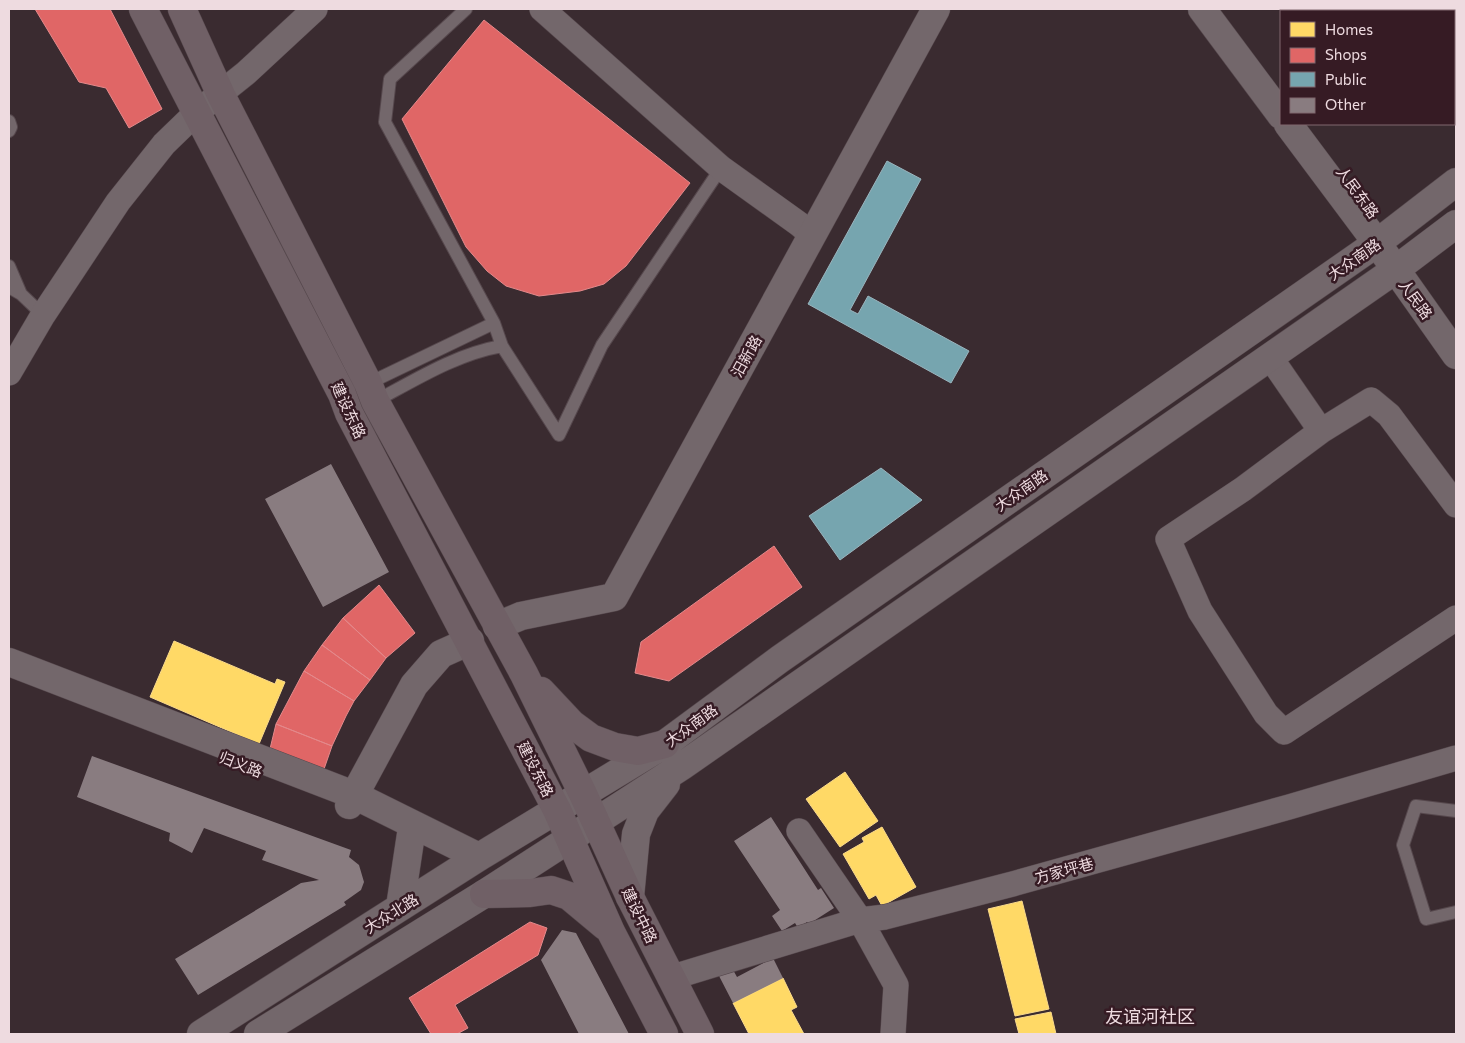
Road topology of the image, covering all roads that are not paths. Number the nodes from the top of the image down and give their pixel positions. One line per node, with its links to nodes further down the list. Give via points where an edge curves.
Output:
1 (143, 9): 12 (main road, 建设东路)
2 (182, 9): 11 (main road, 建设东路)
3 (315, 9): 11 (street)
4 (466, 9): 28 (lane, via 390,80 385,122)
5 (542, 9): 18 (street)
6 (918, 9): 21 (main road)
7 (936, 9): 21 (main road, 汨新路)
8 (1202, 9): 13 (main road)
9 (1222, 9): 10 (main road)
10 (1280, 88)
11 (221, 95): 12 (street); 34 (main road, 建设东路)
12 (196, 113): 27 (street, via 164,144 118,202); 34 (main road, 建设东路)
13 (1280, 114)
14 (9, 122): 17 (lane)
15 (1289, 125): 22 (main road, 人民东路)
16 (1308, 125): 22 (main road, 人民东路)
17 (9, 132)
18 (721, 168): 21 (street); 30 (lane, via 602,345 559,435)
19 (1456, 182): 22 (main road, 大众南路)
20 (1456, 224): 24 (main road, 大众南路)
21 (805, 230): 38 (main road, 汨新路, via 614,597 521,616)
22 (1383, 238): 24 (main road, 人民东路); 43 (main road, 大众南路, via 780,658)
23 (9, 266): 26 (lane)
24 (1402, 266): 29 (main road, 人民路); 31 (main road, 人民路); 32 (main road, 大众南路)
25 (9, 287): 26 (lane)
26 (21, 294): 27 (lane)
27 (43, 314): 33 (street)
28 (494, 323): 30 (lane); 34 (lane)
29 (1456, 328)
30 (502, 346): 34 (lane, via 480,350)
31 (1456, 356)
32 (1270, 357): 35 (street); 45 (main road, 大众南路)
33 (9, 373)
34 (360, 401): 38 (main road, 建设东路); 39 (main road, 建设东路)
35 (1321, 431): 36 (street, via 1372,400 1388,415); 37 (street, via 1243,489 1168,538 1200,611 1266,714 1284,732)
36 (1456, 505)
37 (1456, 618)
38 (497, 626): 42 (main road, 建设东路)
39 (470, 641): 47 (main road, via 441,654 414,685); 48 (main road, 建设东路)
40 (9, 662): 47 (main road)
41 (9, 674): 47 (main road, 归义路)
42 (524, 674): 43 (main road, via 572,724 591,738 638,751); 46 (main road, 建设东路)
43 (665, 744): 46 (main road, 大众南路)
44 (1456, 758): 59 (street, 方家坪巷, via 1016,883 885,917)
45 (682, 766): 50 (main road, 大众南路); 56 (main road, via 645,811 636,834)
46 (583, 794): 48 (main road, 大众北路); 50 (main road, 建设中路)
47 (351, 800): 52 (main road, 归义路); 54 (main road)
48 (557, 810): 53 (main road); 54 (main road, 大众北路)
49 (1456, 811): 58 (lane, via 1416,806 1403,846 1426,919)
50 (596, 822): 53 (main road); 56 (main road, 建设中路)
51 (799, 830): 59 (street)
52 (411, 834): 54 (main road, 归义路); 57 (main road)
53 (569, 838): 55 (main road); 60 (main road)
54 (474, 860): 57 (main road, 大众北路)
55 (484, 894): 60 (main road, via 550,890 569,896); 63 (main road)
56 (630, 897): 61 (main road, 建设中路)
57 (400, 907): 62 (main road, 大众北路)
58 (1456, 912)
59 (860, 920): 61 (street, 方家坪巷); 66 (street, via 896,985)
60 (611, 932): 64 (main road)
61 (670, 978): 65 (main road, 建设中路)
62 (201, 1034)
63 (258, 1034)
64 (664, 1034)
65 (700, 1034)
66 (893, 1034)

